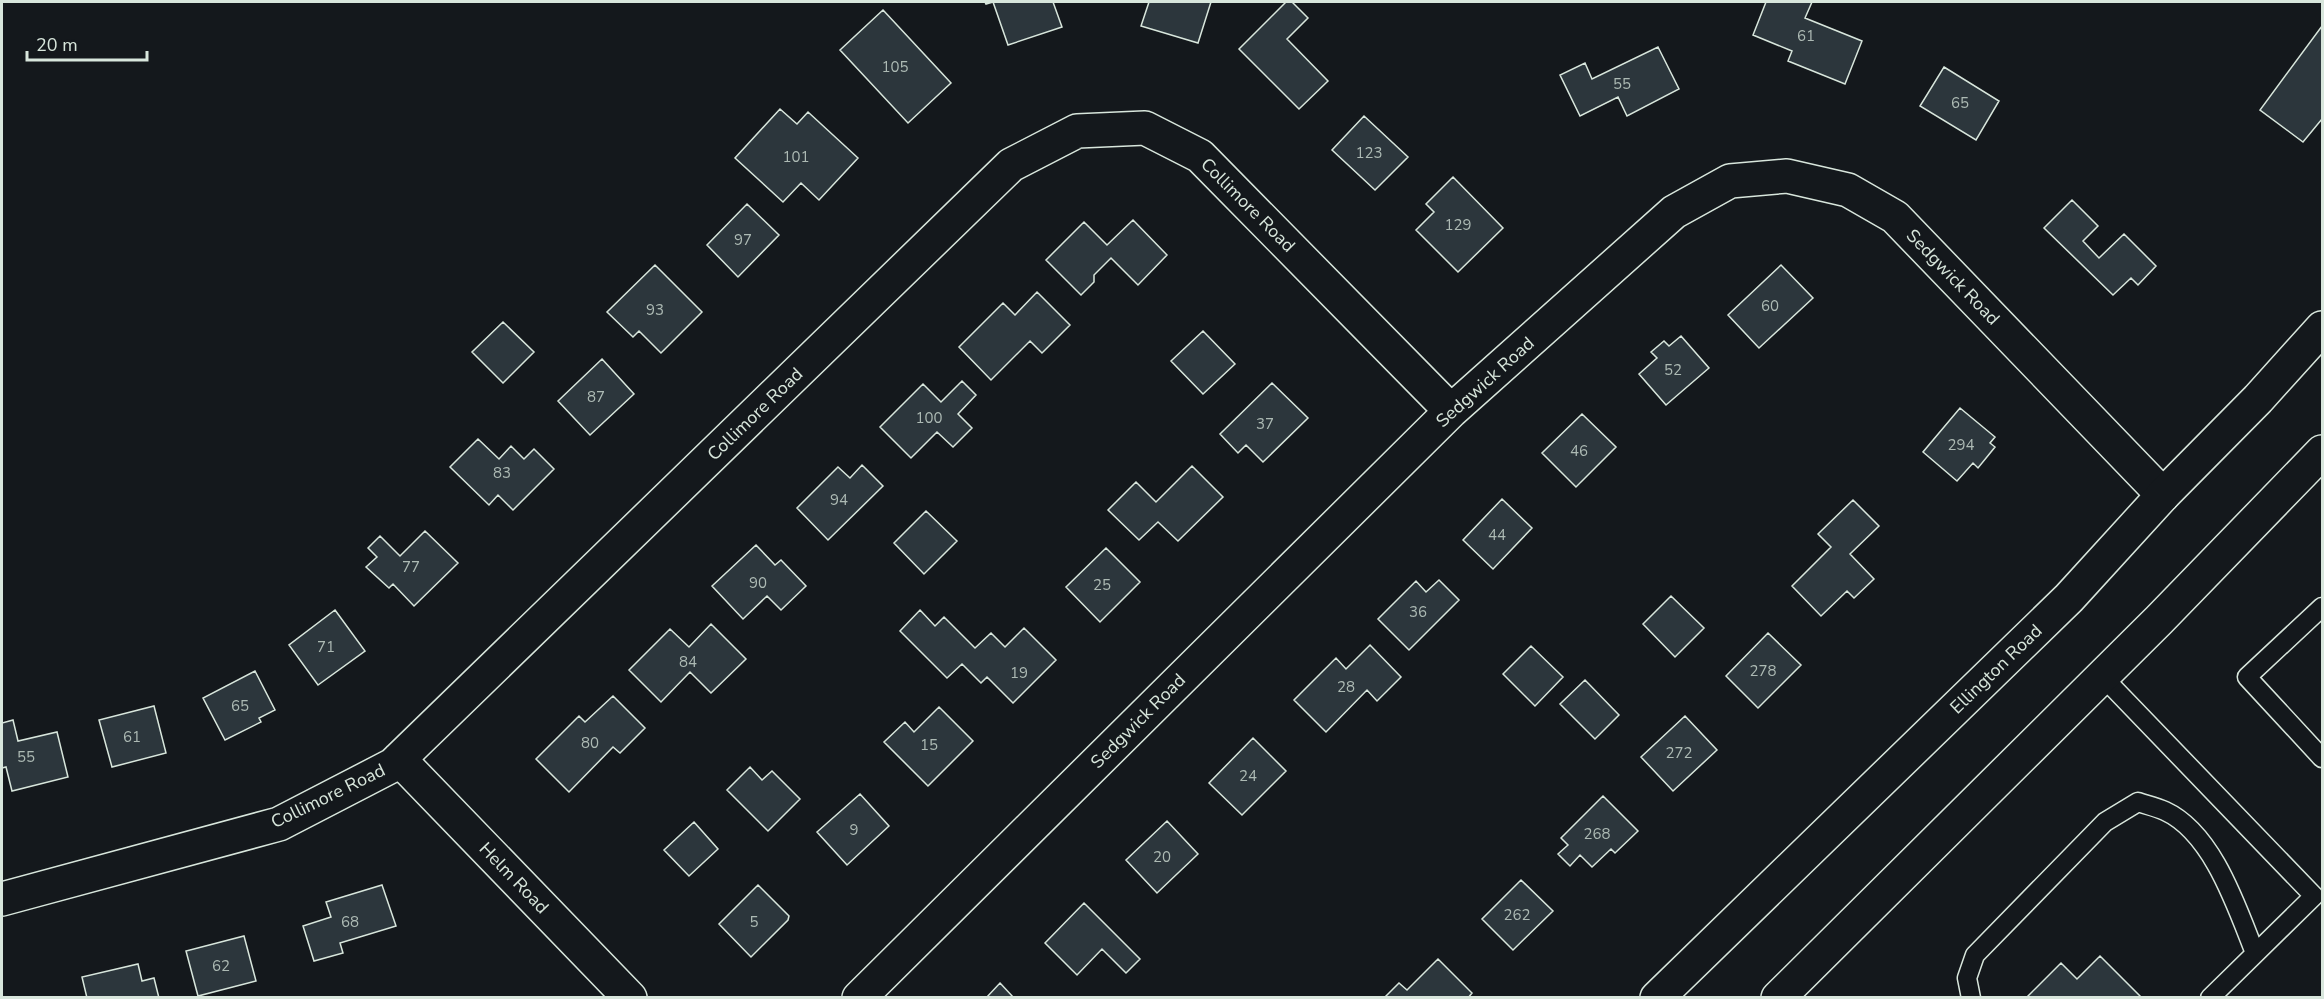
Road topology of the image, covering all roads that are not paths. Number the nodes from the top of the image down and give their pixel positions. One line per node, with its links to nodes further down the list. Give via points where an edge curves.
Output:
1 (2322, 328): 4 (main road, Ellington Road, via 2234,425)
2 (1451, 411): 4 (main road, Sedgwick Road, via 1674,212 1730,181 1787,176 1848,190 1895,217); 8 (main road, Collimore Road, via 1200,156 1145,128 1077,131 1011,165); 13 (main road, Sedgwick Road)
3 (2322, 452): 6 (main road)
4 (2163, 495): 14 (main road, Ellington Road, via 2069,598)
5 (2322, 607): 7 (lane, via 2247,677)
6 (2102, 676): 9 (lane); 15 (main road)
7 (2322, 758)
8 (399, 759): 10 (main road, Collimore Road, via 279,824); 12 (main road, Helm Road)
9 (2318, 892): 11 (lane)
10 (2, 899)
11 (2255, 953): 16 (lane, via 2213,859 2192,832 2166,812 2138,802 2105,822 1975,955 1967,978); 17 (lane)
12 (630, 998)
13 (859, 998)
14 (1657, 998)
15 (1778, 998)
16 (1971, 998)
17 (2210, 998)

